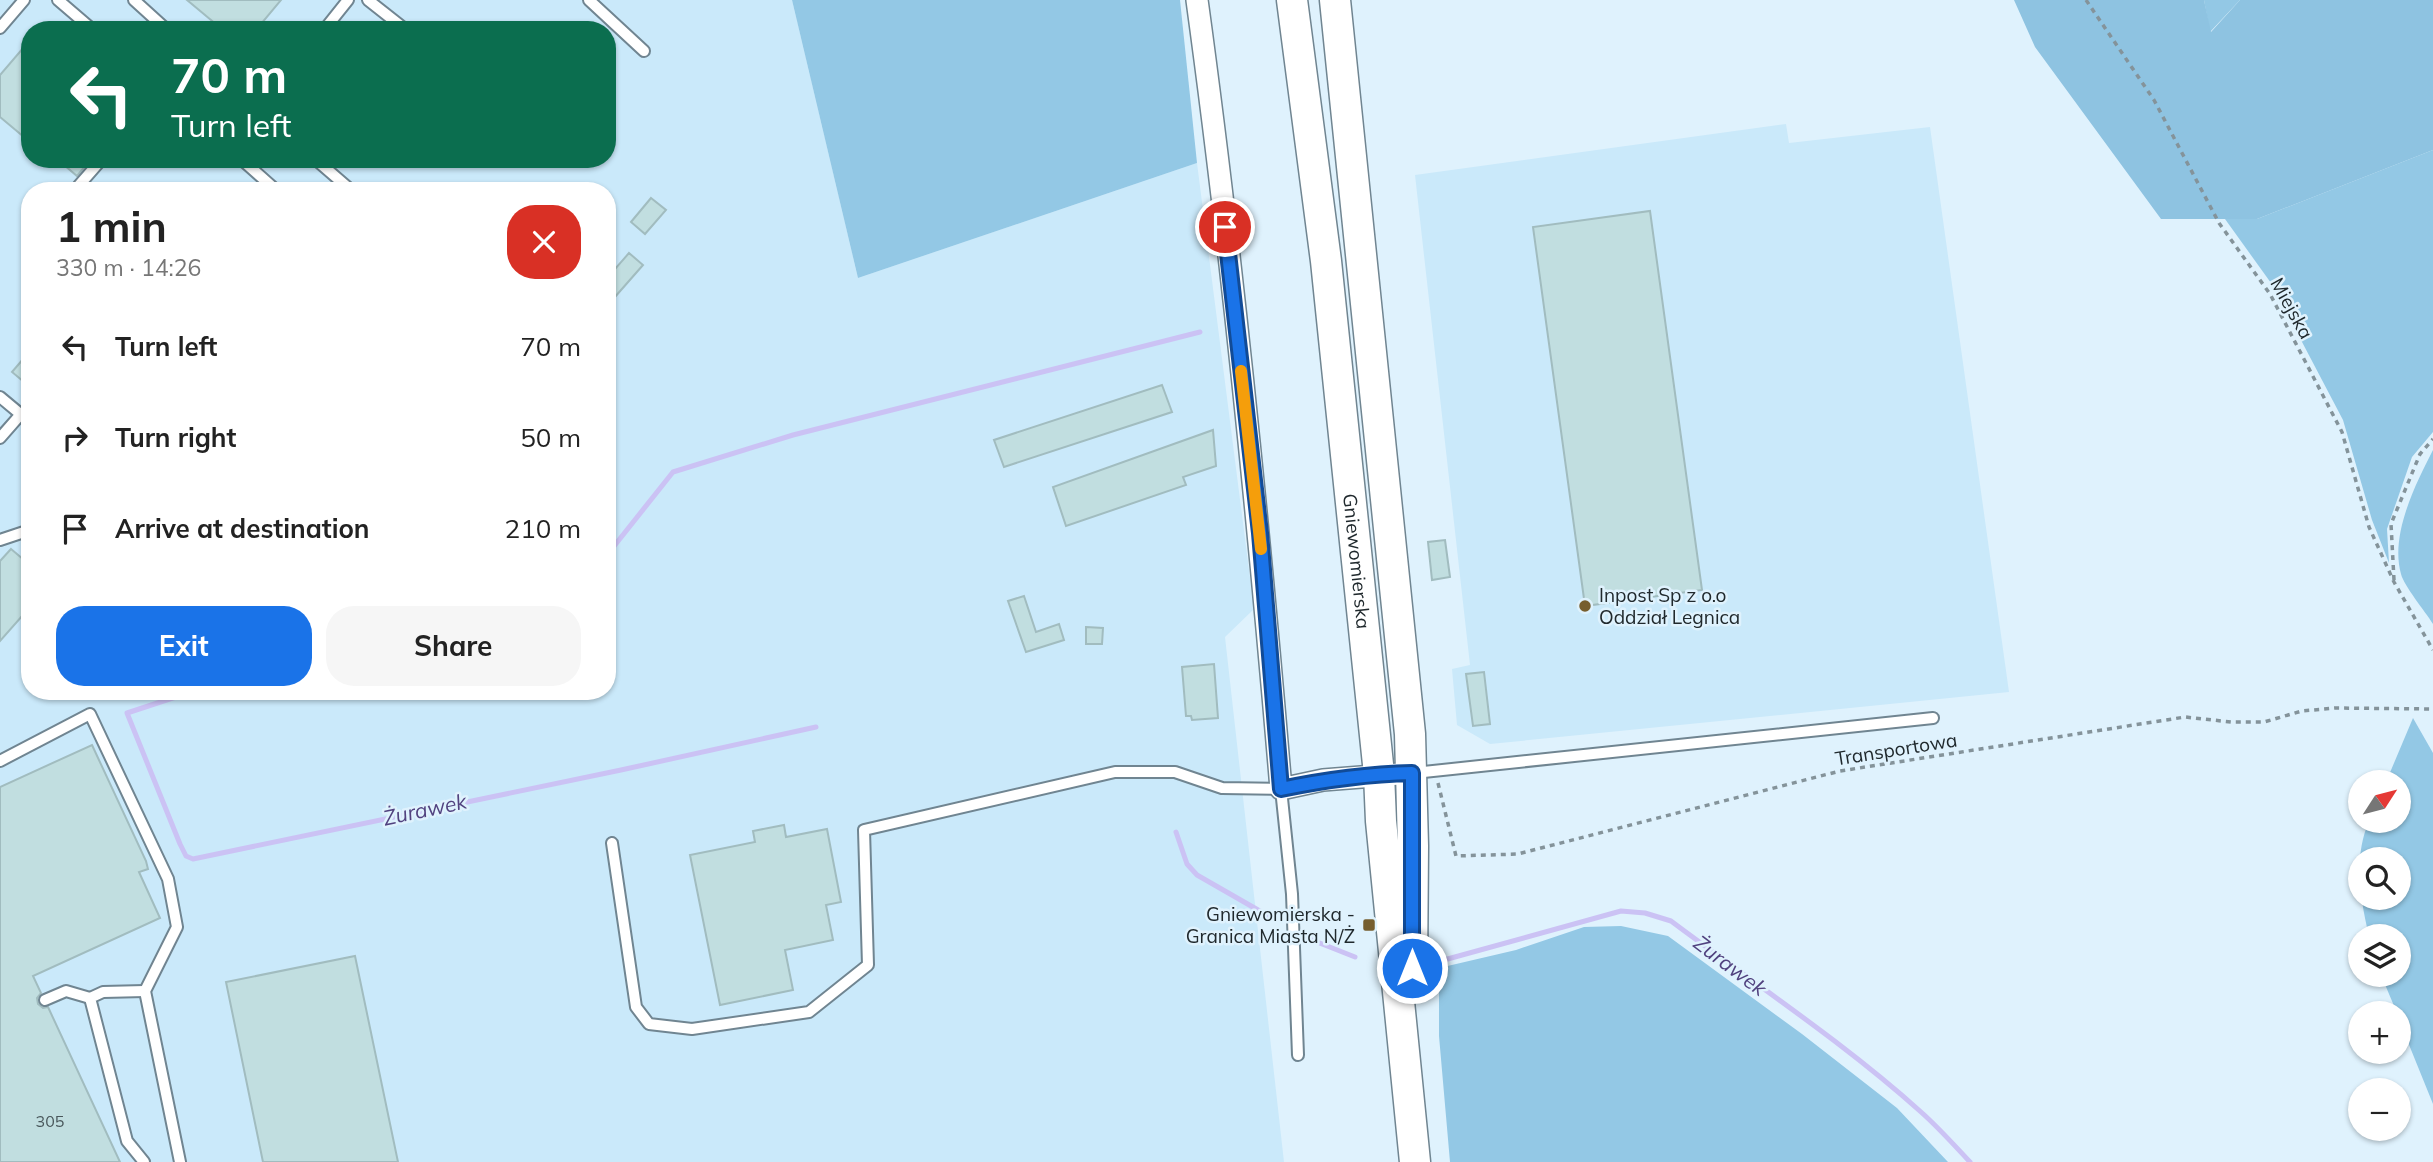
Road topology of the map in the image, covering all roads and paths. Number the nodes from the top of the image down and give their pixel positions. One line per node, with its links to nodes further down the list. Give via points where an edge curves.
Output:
1 (24, 0): 17 (lane)
2 (58, 0): 11 (lane)
3 (134, 0): 12 (lane)
4 (348, 0): 13 (lane)
5 (369, 0): 14 (lane)
6 (589, 0): 15 (lane)
7 (1197, 0): 39 (street, via 1260,533)
8 (1292, 0): 38 (street, Gniewomierska, via 1326,261)
9 (1335, 0): 37 (street, Gniewomierska)
10 (2086, 0): 32 (path, Miejska, via 2154,100 2219,223 2276,305 2342,432 2369,527)
11 (82, 21)
12 (157, 21)
13 (331, 21)
14 (395, 21)
15 (612, 21)
16 (616, 25): 18 (lane)
17 (0, 28)
18 (644, 51)
19 (94, 168): 22 (lane)
20 (251, 168): 23 (lane)
21 (325, 168): 24 (lane)
22 (83, 182)
23 (267, 182)
24 (342, 182)
25 (0, 397): 26 (lane)
26 (21, 415)
27 (21, 421): 28 (lane)
28 (0, 438)
29 (2433, 439): 32 (path, via 2420,454 2391,524)
30 (21, 533): 31 (lane)
31 (0, 540)
32 (2394, 582): 33 (path, Miejska)
33 (2433, 650)
34 (2433, 709): 37 (path, Transportowa, via 2334,708 2264,722 2185,717 1840,771 1518,854 1456,856)
35 (1933, 718): 37 (lane)
36 (0, 761): 41 (lane, via 90,714 168,879 177,927)
37 (1424, 772): 38 (street); 45 (street, Gniewomierska)
38 (1379, 774): 39 (street); 45 (street, Gniewomierska)
39 (1281, 789): 40 (lane, via 1222,788 1175,772 1115,772 864,830 868,965 809,1012 691,1029 649,1024 636,1007); 44 (lane, via 1292,894)
40 (612, 843)
41 (145, 991): 42 (lane, via 103,992); 47 (lane)
42 (90, 998): 43 (lane, via 66,991); 46 (lane, via 127,1141)
43 (45, 1000)
44 (1298, 1055)
45 (1411, 1125): 48 (street, Gniewomierska)
46 (144, 1162)
47 (180, 1162)
48 (1415, 1162)

